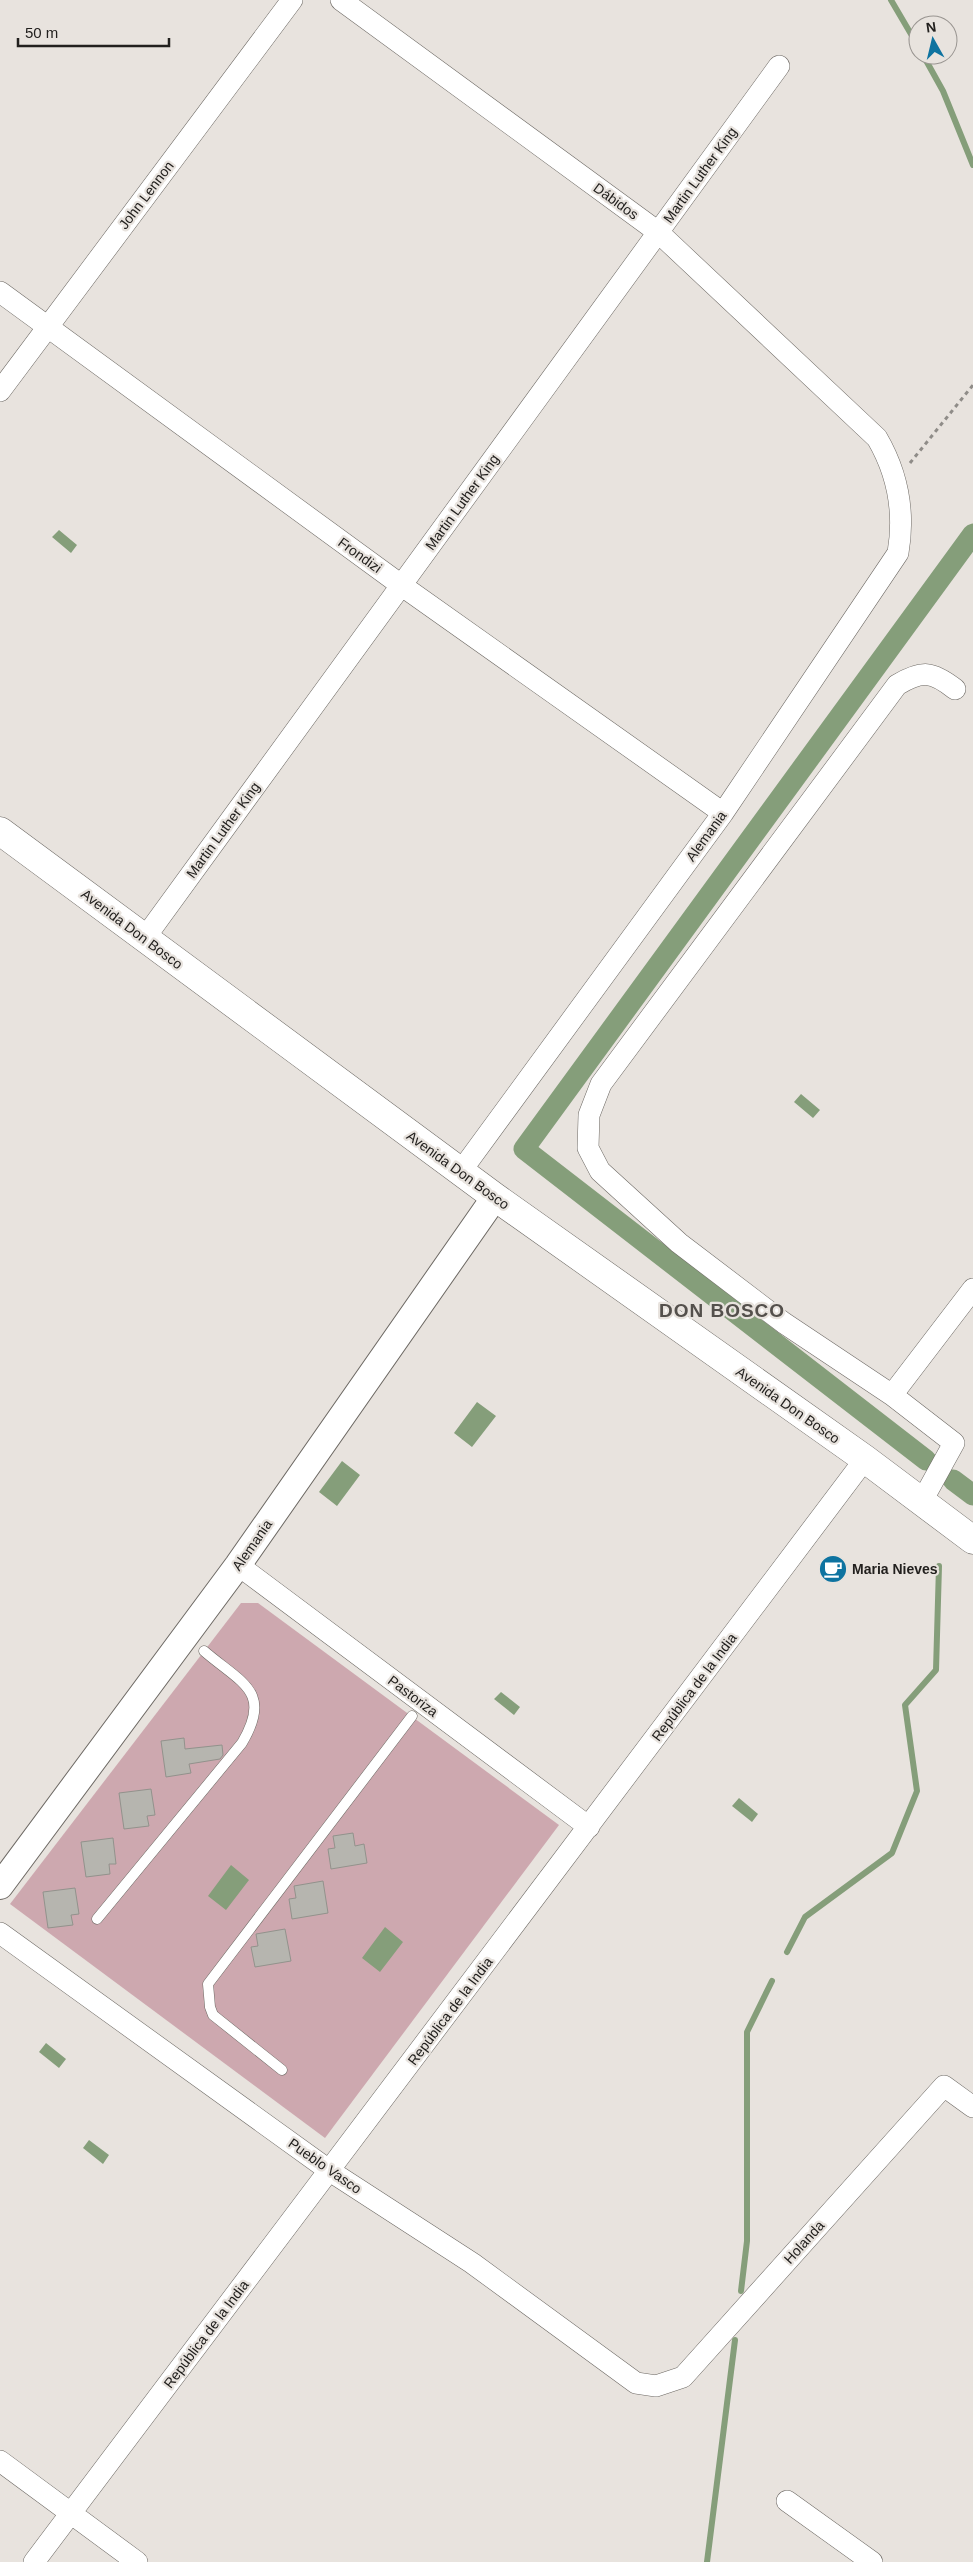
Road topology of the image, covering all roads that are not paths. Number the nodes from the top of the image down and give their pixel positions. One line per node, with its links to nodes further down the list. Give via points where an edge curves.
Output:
1 (292, 0): 6 (street, John Lennon)
2 (341, 0): 4 (street, Dábidos)
3 (779, 66): 4 (street, Martin Luther King)
4 (658, 232): 8 (street, Dábidos, via 877,438); 9 (street, Martin Luther King)
5 (0, 292): 6 (street, Frondizi)
6 (48, 327): 7 (street, John Lennon); 9 (street, Frondizi)
7 (0, 391)
8 (896, 481): 11 (street, Alemania, via 902,530 898,553)
9 (401, 585): 11 (street, Frondizi); 13 (street, Martin Luther King)
10 (955, 689): 17 (street, via 938,675 915,674 897,685 602,1084 589,1115 588,1148 600,1171 679,1243 784,1323)
11 (723, 813): 14 (street, Alemania)
12 (0, 831): 13 (main road, Avenida Don Bosco)
13 (144, 938): 14 (main road, Avenida Don Bosco)
14 (461, 1172): 15 (main road, Avenida Don Bosco)
15 (495, 1197): 18 (main road, Avenida Don Bosco); 21 (street, Alemania)
16 (973, 1289): 17 (street)
17 (892, 1395): 19 (street, via 954,1444)
18 (865, 1459): 19 (main road, Avenida Don Bosco); 24 (street, República de la India)
19 (922, 1501): 20 (main road, Avenida Don Bosco)
20 (973, 1540)
21 (238, 1565): 24 (street, Pastoriza); 25 (street, Alemania)
22 (204, 1651): 26 (lane, via 250,1690 257,1709 252,1726 242,1743)
23 (412, 1716): 28 (lane, via 208,1984 213,2015)
24 (588, 1827): 30 (street, República de la India)
25 (0, 1886)
26 (98, 1919)
27 (0, 1933): 30 (street, Pueblo Vasco)
28 (282, 2070)
29 (973, 2107): 31 (street, Holanda, via 944,2086 683,2377)
30 (330, 2171): 31 (street, Pueblo Vasco, via 472,2263 636,2383); 34 (street, República de la India)
31 (656, 2386)
32 (0, 2461): 34 (street)
33 (787, 2501): 37 (street)
34 (72, 2514): 35 (street, República de la India); 36 (street)
35 (34, 2562)
36 (137, 2562)
37 (872, 2562)

